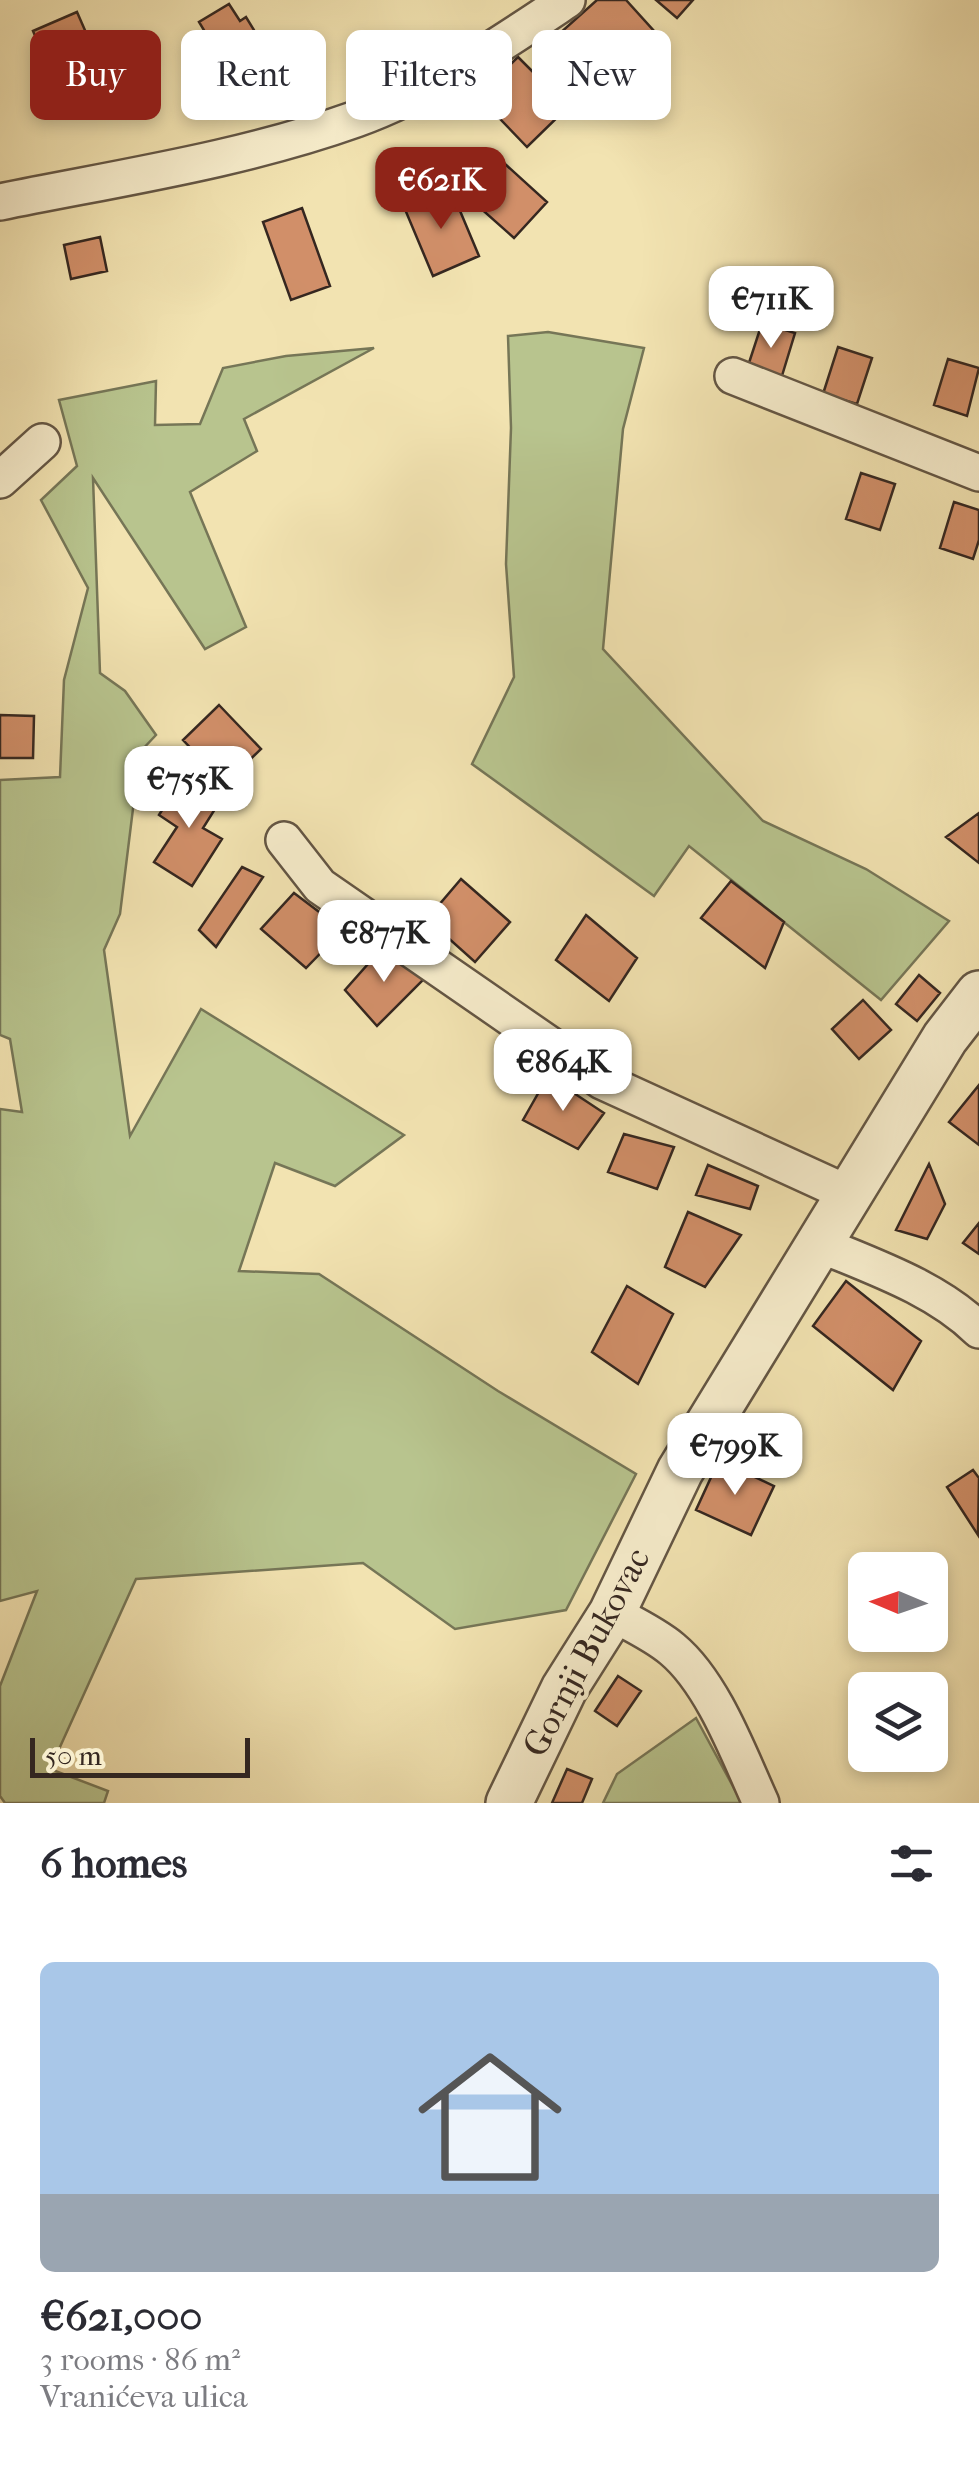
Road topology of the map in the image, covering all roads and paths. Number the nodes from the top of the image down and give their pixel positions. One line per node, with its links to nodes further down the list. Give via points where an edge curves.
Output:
1 (568, 0): 2 (street, via 426,88 356,119 226,156)
2 (0, 202)
3 (734, 376): 5 (street)
4 (42, 442): 6 (street)
5 (979, 473)
6 (0, 480)
7 (284, 840): 9 (street, via 320,886 602,1081)
8 (979, 994): 9 (street, Gornji Bukovac)
9 (849, 1194): 10 (street, Gornji Bukovac)
10 (819, 1244): 11 (street, via 902,1278); 12 (street, Gornji Bukovac, via 680,1471)
11 (979, 1330)
12 (612, 1613): 13 (street, Gornji Bukovac, via 564,1689); 14 (street, via 674,1651 694,1673)
13 (509, 1803)
14 (761, 1803)

